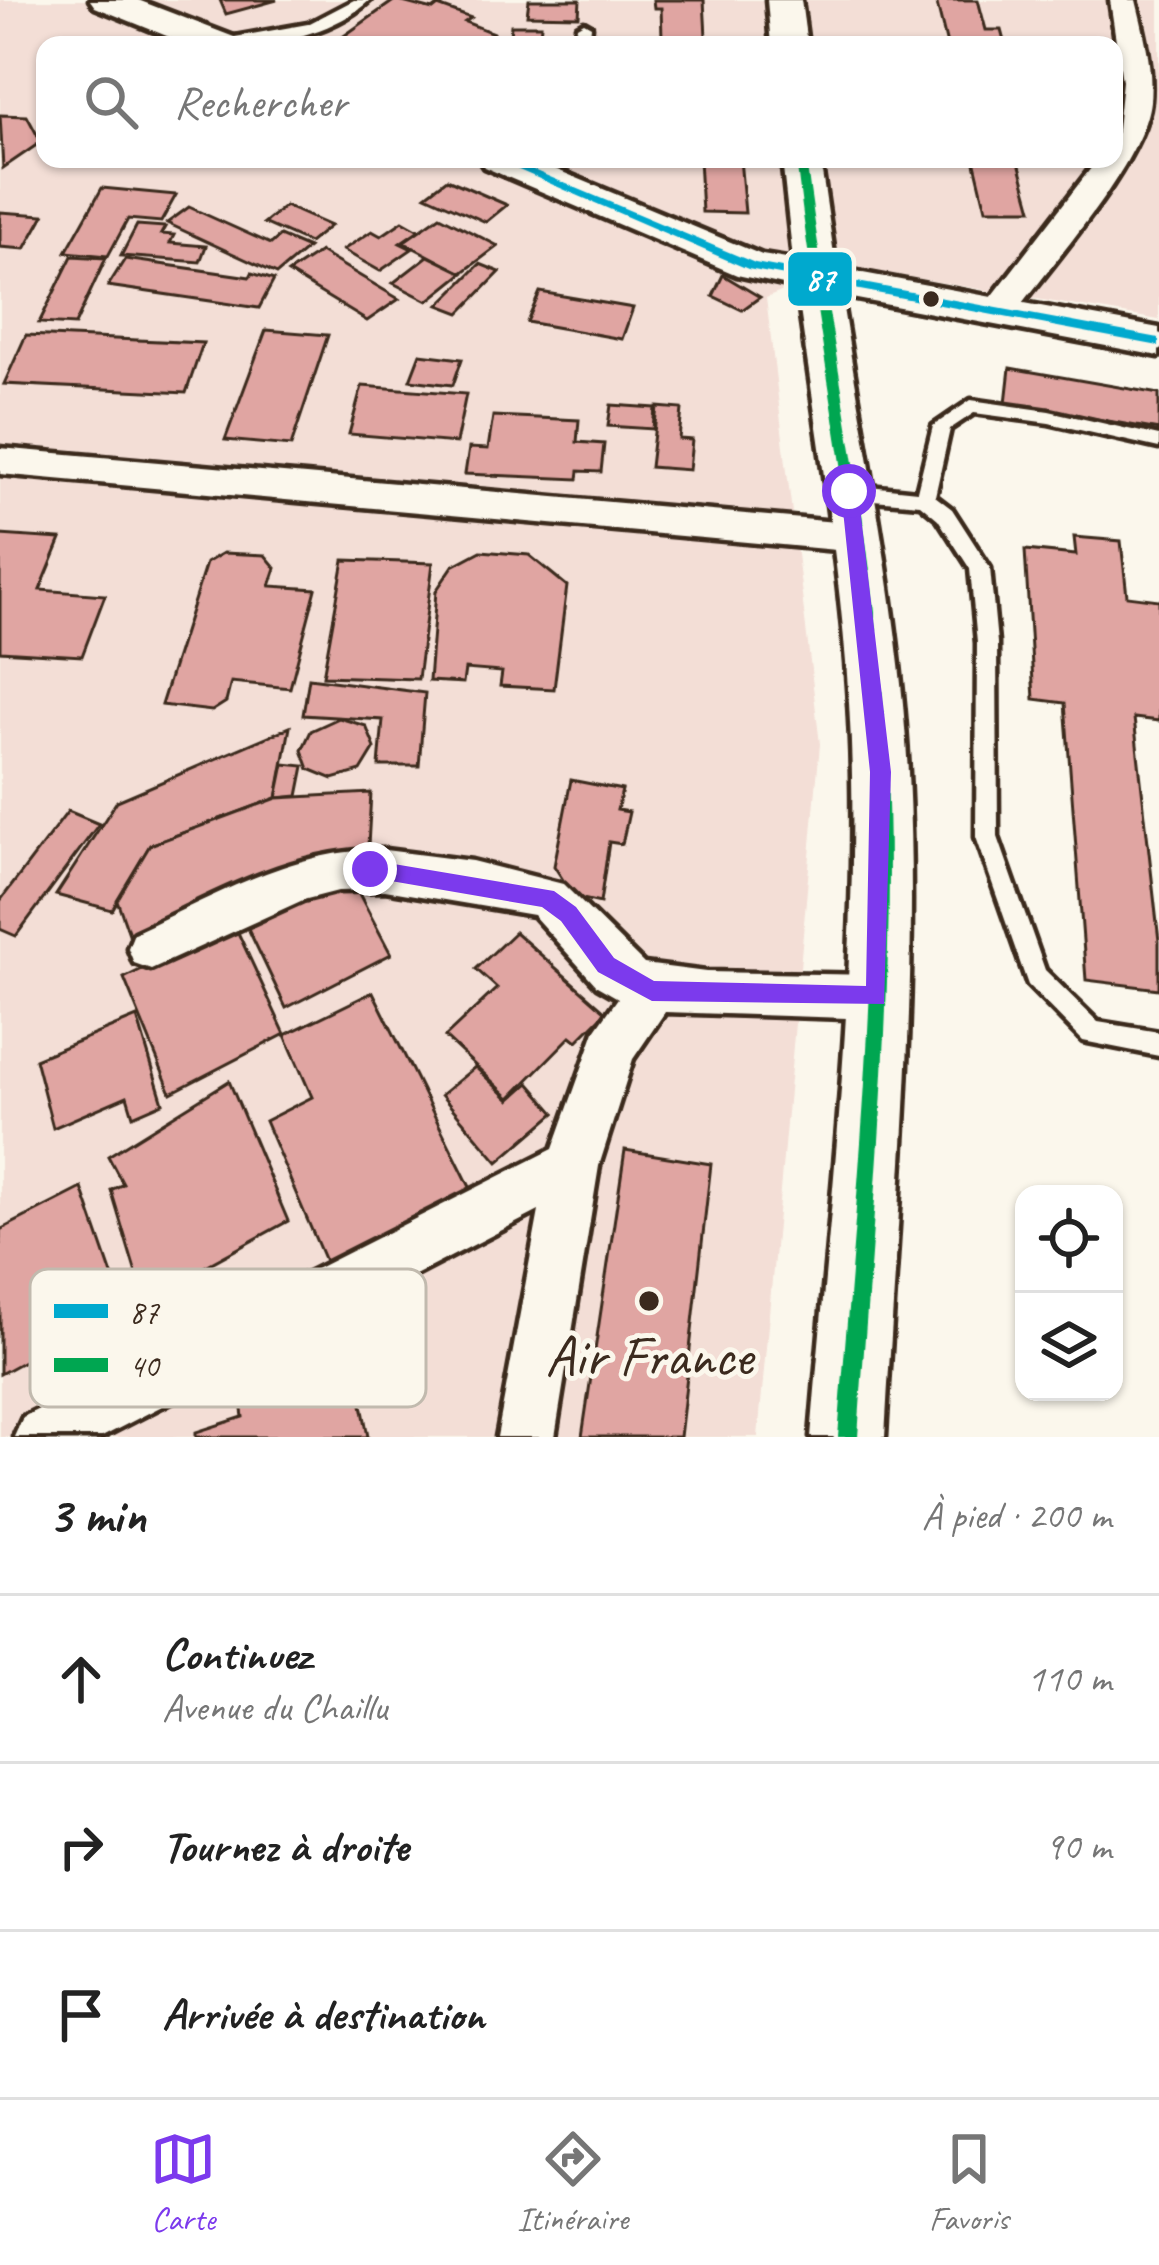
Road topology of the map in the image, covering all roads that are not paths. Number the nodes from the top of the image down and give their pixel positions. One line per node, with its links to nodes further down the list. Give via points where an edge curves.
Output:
1 (107, 0): 6 (street)
2 (363, 0): 7 (lane, via 300,30)
3 (784, 0): 9 (street)
4 (1123, 0): 10 (street, via 1138,71 1137,110)
5 (584, 26): 8 (lane)
6 (199, 36)
7 (265, 36)
8 (583, 36)
9 (788, 36)
10 (1123, 140)
11 (520, 168): 14 (street, via 752,266)
12 (802, 168): 14 (street)
13 (1107, 168): 15 (street)
14 (814, 278): 15 (street); 20 (street)
15 (999, 311): 16 (street)
16 (1159, 342)
17 (1159, 442): 19 (lane, via 971,406 942,426)
18 (0, 461): 20 (street)
19 (925, 498): 20 (lane); 24 (lane, via 980,568 988,643 987,837 1036,977 1092,1034)
20 (854, 515): 23 (street, via 880,772)
21 (151, 948): 22 (street, via 316,877 370,869 547,898 606,965)
22 (652, 991): 23 (street); 25 (street, via 612,1048)
23 (877, 997): 30 (street)
24 (1159, 1044)
25 (573, 1166): 26 (street); 29 (street)
26 (372, 1269)
27 (102, 1407): 28 (street)
28 (43, 1437)
29 (526, 1437)
30 (848, 1437)

